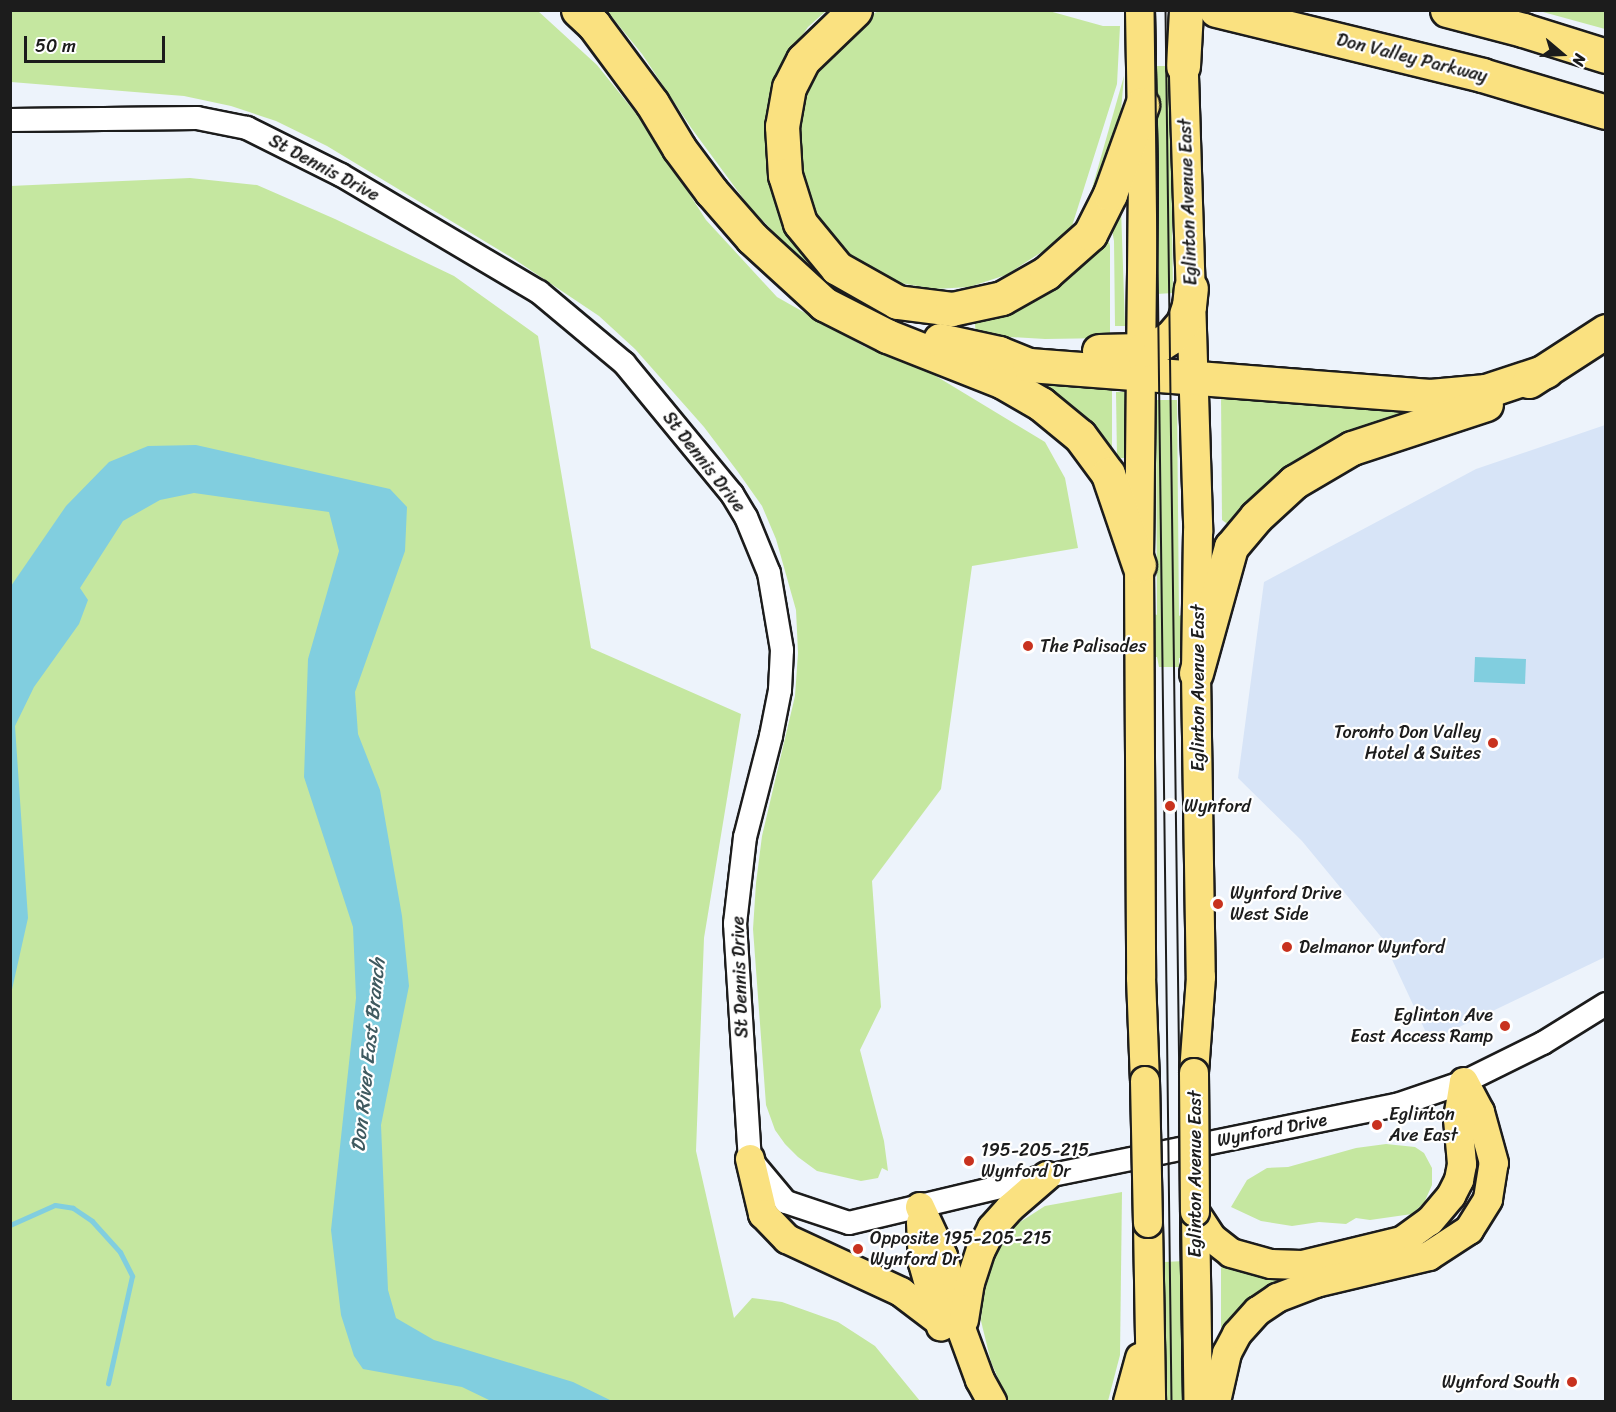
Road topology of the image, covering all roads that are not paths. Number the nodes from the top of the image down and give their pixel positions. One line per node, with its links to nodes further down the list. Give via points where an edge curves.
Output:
1 (578, 10): 12 (highway, via 645,94 711,191 752,238)
2 (855, 10): 9 (highway, via 803,60 789,87 782,126 785,175 800,223 837,268 897,302 952,309 1002,298 1046,273 1090,234 1110,194)
3 (1140, 10): 9 (main road)
4 (1185, 10): 8 (highway)
5 (1216, 10): 10 (highway, Don Valley Parkway, via 1482,75)
6 (1447, 10): 7 (highway)
7 (1605, 56)
8 (1183, 66): 13 (main road, Eglinton Avenue East)
9 (1142, 105): 15 (main road)
10 (1605, 112)
11 (10, 120): 22 (street, St Dennis Drive, via 197,118 247,128 341,175 539,292 624,363 732,494 769,573 782,650 780,690 745,837 735,923)
12 (798, 279): 15 (highway, via 916,335 999,353 1029,364); 18 (highway, via 824,303 886,336 1002,382 1041,404 1080,436 1108,474)
13 (1191, 288): 15 (highway, via 1183,323); 17 (main road, Eglinton Avenue East)
14 (1605, 331): 16 (highway)
15 (1142, 362): 17 (highway); 18 (main road)
16 (1546, 371): 17 (highway, via 1486,392 1430,396); 19 (highway, via 1489,403 1352,448 1294,482 1231,547)
17 (1195, 376): 19 (main road, Eglinton Avenue East)
18 (1139, 565): 26 (main road, bridge, via 1141,978)
19 (1196, 674): 25 (main road, Eglinton Avenue East, bridge, via 1201,977 1194,1073)
20 (1605, 1004): 21 (street, Wynford Drive, via 1543,1043)
21 (1464, 1082): 23 (street, Wynford Drive, via 1397,1105); 25 (main road, via 1458,1119 1460,1180 1430,1221 1402,1241 1302,1266 1271,1264 1231,1252 1212,1238); 33 (main road, via 1480,1112 1494,1163 1488,1199 1469,1230 1429,1256 1316,1283 1277,1298 1258,1311 1237,1334 1227,1353)
22 (750, 1159): 24 (street, via 786,1202 849,1223); 27 (main road, via 763,1214 787,1239 901,1292)
23 (1047, 1176): 24 (street, Wynford Drive); 27 (main road, via 992,1228)
24 (920, 1207): 27 (main road, via 923,1263)
25 (1195, 1212): 32 (main road, Eglinton Avenue East)
26 (1149, 1324): 30 (main road); 31 (main road)
27 (951, 1326): 28 (main road); 29 (main road)
28 (971, 1401)
29 (992, 1401)
30 (1128, 1401)
31 (1151, 1401)
32 (1197, 1401)
33 (1216, 1401)

